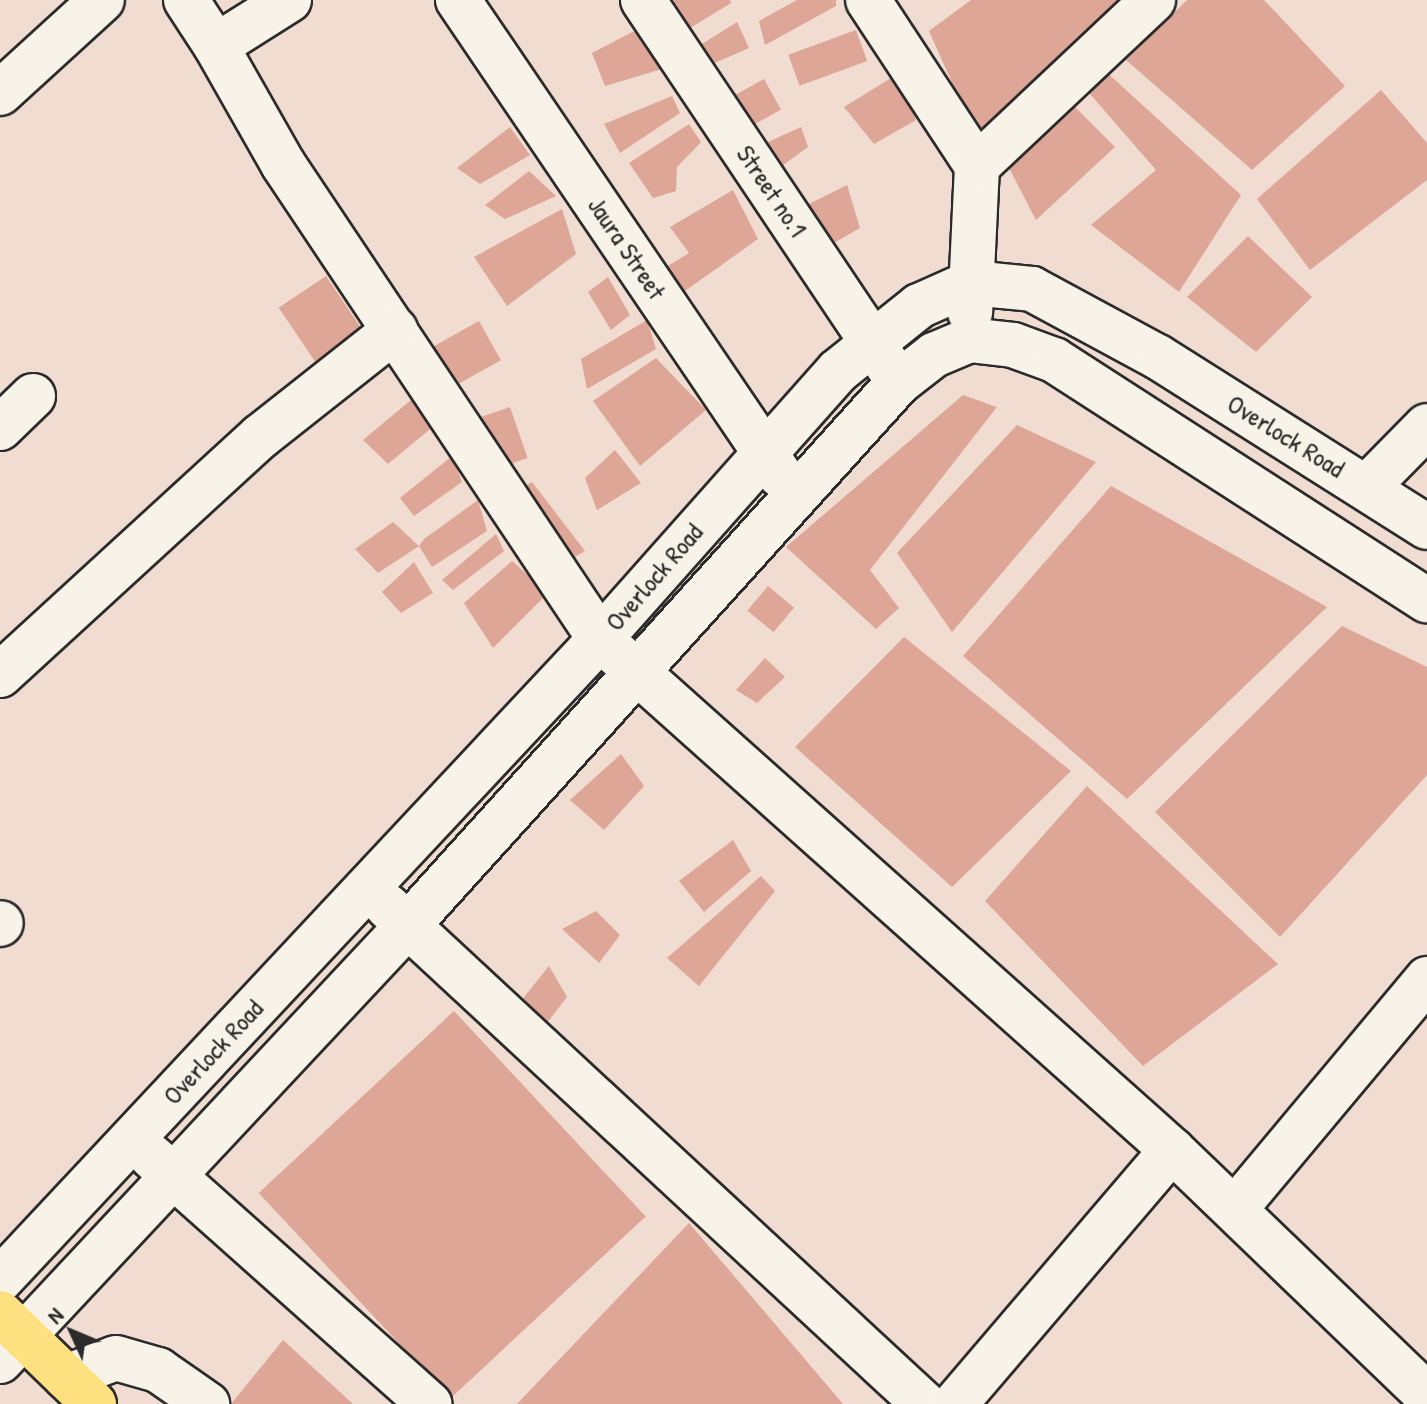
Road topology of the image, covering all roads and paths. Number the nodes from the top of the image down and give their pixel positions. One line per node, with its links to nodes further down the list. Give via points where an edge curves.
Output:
1 (102, 0): 9 (street)
2 (186, 0): 8 (street)
3 (289, 0): 8 (street)
4 (458, 0): 19 (street, Jaura Street)
5 (643, 0): 14 (street, Street no.1)
6 (868, 0): 10 (street)
7 (1153, 0): 10 (street)
8 (216, 46): 12 (street, via 283,164)
9 (6, 76)
10 (977, 166): 11 (street)
11 (971, 283): 13 (street); 14 (street, Overlock Road, via 919,306); 20 (street, Overlock Road, via 1032,289 1102,324)
12 (395, 330): 24 (street); 26 (street, via 261,436)
13 (969, 340): 15 (street, Overlock Road, via 934,355); 23 (street, via 1013,345 1054,360)
14 (874, 341): 15 (street, Street no.1); 19 (street, Overlock Road)
15 (898, 383): 21 (street, Overlock Road)
16 (33, 396): 18 (street)
17 (1427, 426): 20 (street)
18 (0, 428)
19 (765, 451): 21 (street, Jaura Street); 24 (street, Overlock Road)
20 (1368, 486): 22 (street, Overlock Road)
21 (795, 497): 25 (street, Overlock Road)
22 (1427, 527)
23 (1427, 600)
24 (600, 639): 25 (street); 27 (street, Overlock Road)
25 (633, 673): 28 (street, Overlock Road); 31 (street)
26 (0, 675)
27 (368, 888): 28 (street); 30 (street, Overlock Road)
28 (408, 925): 32 (street, Overlock Road); 40 (street)
29 (1427, 979): 33 (street)
30 (131, 1138): 32 (street); 34 (street, Overlock Road)
31 (1172, 1150): 33 (street); 41 (street)
32 (171, 1174): 35 (street, Overlock Road); 39 (street)
33 (1235, 1209): 37 (street)
34 (0, 1280)
35 (8, 1336): 36 (main road)
36 (80, 1391): 38 (street, via 116,1358 158,1370)
37 (1427, 1395)
38 (207, 1404)
39 (429, 1404)
40 (924, 1404)
41 (955, 1404)

